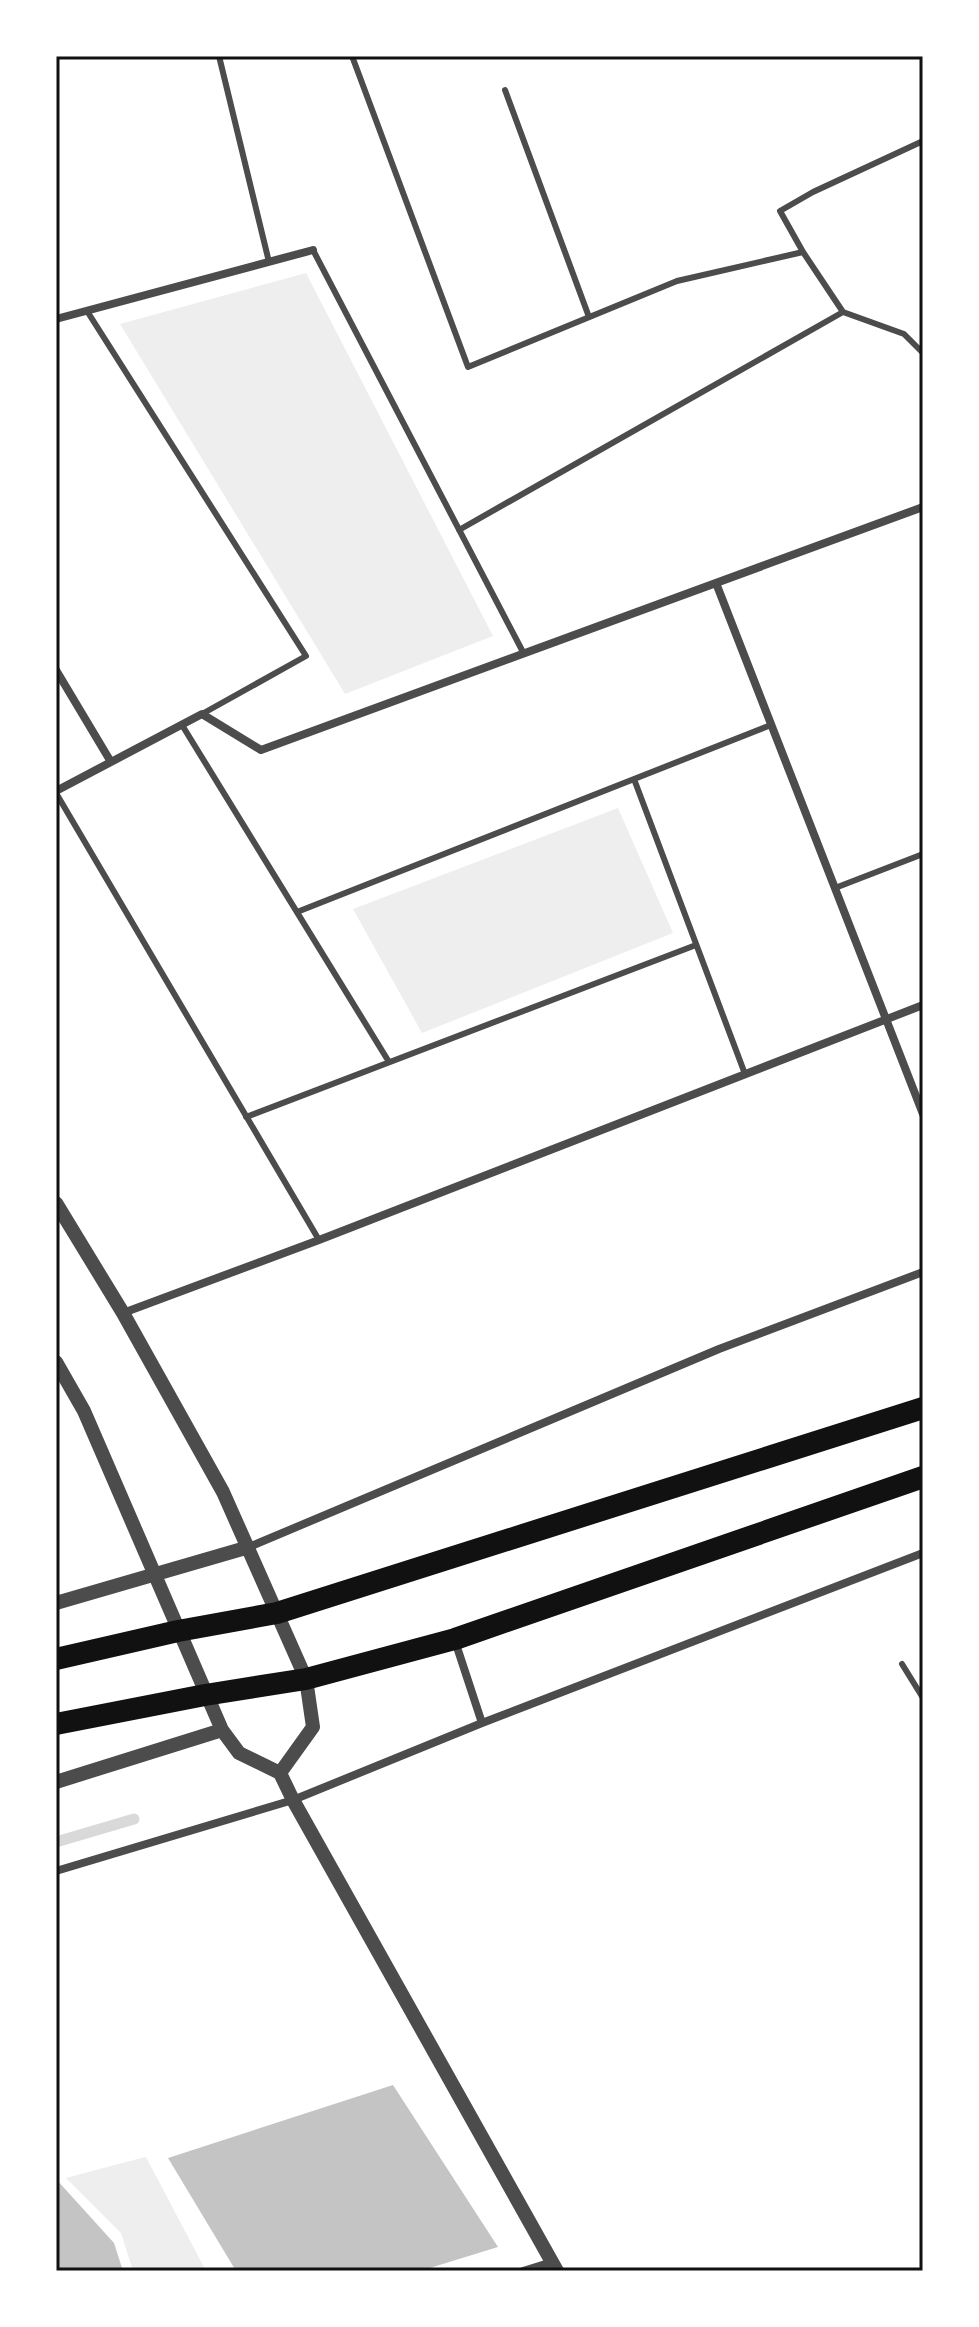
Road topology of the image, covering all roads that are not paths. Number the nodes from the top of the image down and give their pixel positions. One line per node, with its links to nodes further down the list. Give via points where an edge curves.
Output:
1 (219, 56): 7 (lane)
2 (352, 56): 10 (lane, via 468,367)
3 (505, 90): 10 (lane)
4 (923, 141): 6 (lane, via 780,211)
5 (313, 250): 7 (street); 14 (lane)
6 (803, 252): 9 (lane); 10 (lane, via 677,281)
7 (269, 262): 8 (street)
8 (87, 311): 11 (street); 18 (lane, via 306,656)
9 (843, 312): 12 (lane, via 904,334); 14 (lane)
10 (589, 317)
11 (56, 319)
12 (923, 353)
13 (923, 507): 15 (street)
14 (459, 530): 16 (lane)
15 (716, 583): 16 (street); 20 (street)
16 (524, 654): 18 (street, via 261,750)
17 (56, 670): 21 (street)
18 (202, 714): 19 (street)
19 (182, 725): 21 (street); 26 (lane)
20 (771, 725): 22 (lane); 25 (street)
21 (111, 762): 23 (street)
22 (634, 779): 26 (lane); 27 (lane)
23 (56, 792): 33 (lane)
24 (923, 854): 25 (lane)
25 (835, 888): 29 (street)
26 (297, 912): 30 (lane)
27 (696, 945): 30 (lane); 31 (lane)
28 (923, 1005): 29 (street)
29 (886, 1020): 31 (street); 32 (street)
30 (389, 1062): 33 (lane)
31 (745, 1074): 35 (street)
32 (923, 1114)
33 (246, 1117): 35 (lane)
34 (56, 1203): 37 (street)
35 (319, 1240): 37 (street)
36 (923, 1272): 41 (street, via 719,1349)
37 (123, 1313): 41 (street)
38 (56, 1362): 43 (street, via 84,1411)
39 (923, 1408): 45 (highway)
40 (923, 1477): 47 (highway)
41 (249, 1547): 43 (street); 45 (street)
42 (923, 1553): 53 (street)
43 (155, 1575): 44 (street); 46 (street)
44 (56, 1603)
45 (277, 1613): 46 (highway); 50 (street)
46 (178, 1631): 48 (highway); 51 (street)
47 (455, 1639): 50 (highway); 53 (street)
48 (56, 1659)
49 (902, 1664): 52 (lane)
50 (306, 1679): 51 (highway); 56 (street, via 313,1727)
51 (205, 1695): 54 (highway); 55 (street)
52 (923, 1698)
53 (482, 1723): 58 (street)
54 (56, 1724)
55 (222, 1730): 56 (street, via 239,1753); 57 (street)
56 (280, 1773): 58 (street)
57 (56, 1782)
58 (293, 1800): 59 (street); 60 (street)
59 (56, 1871)
60 (555, 2267): 61 (street)
61 (523, 2271)

